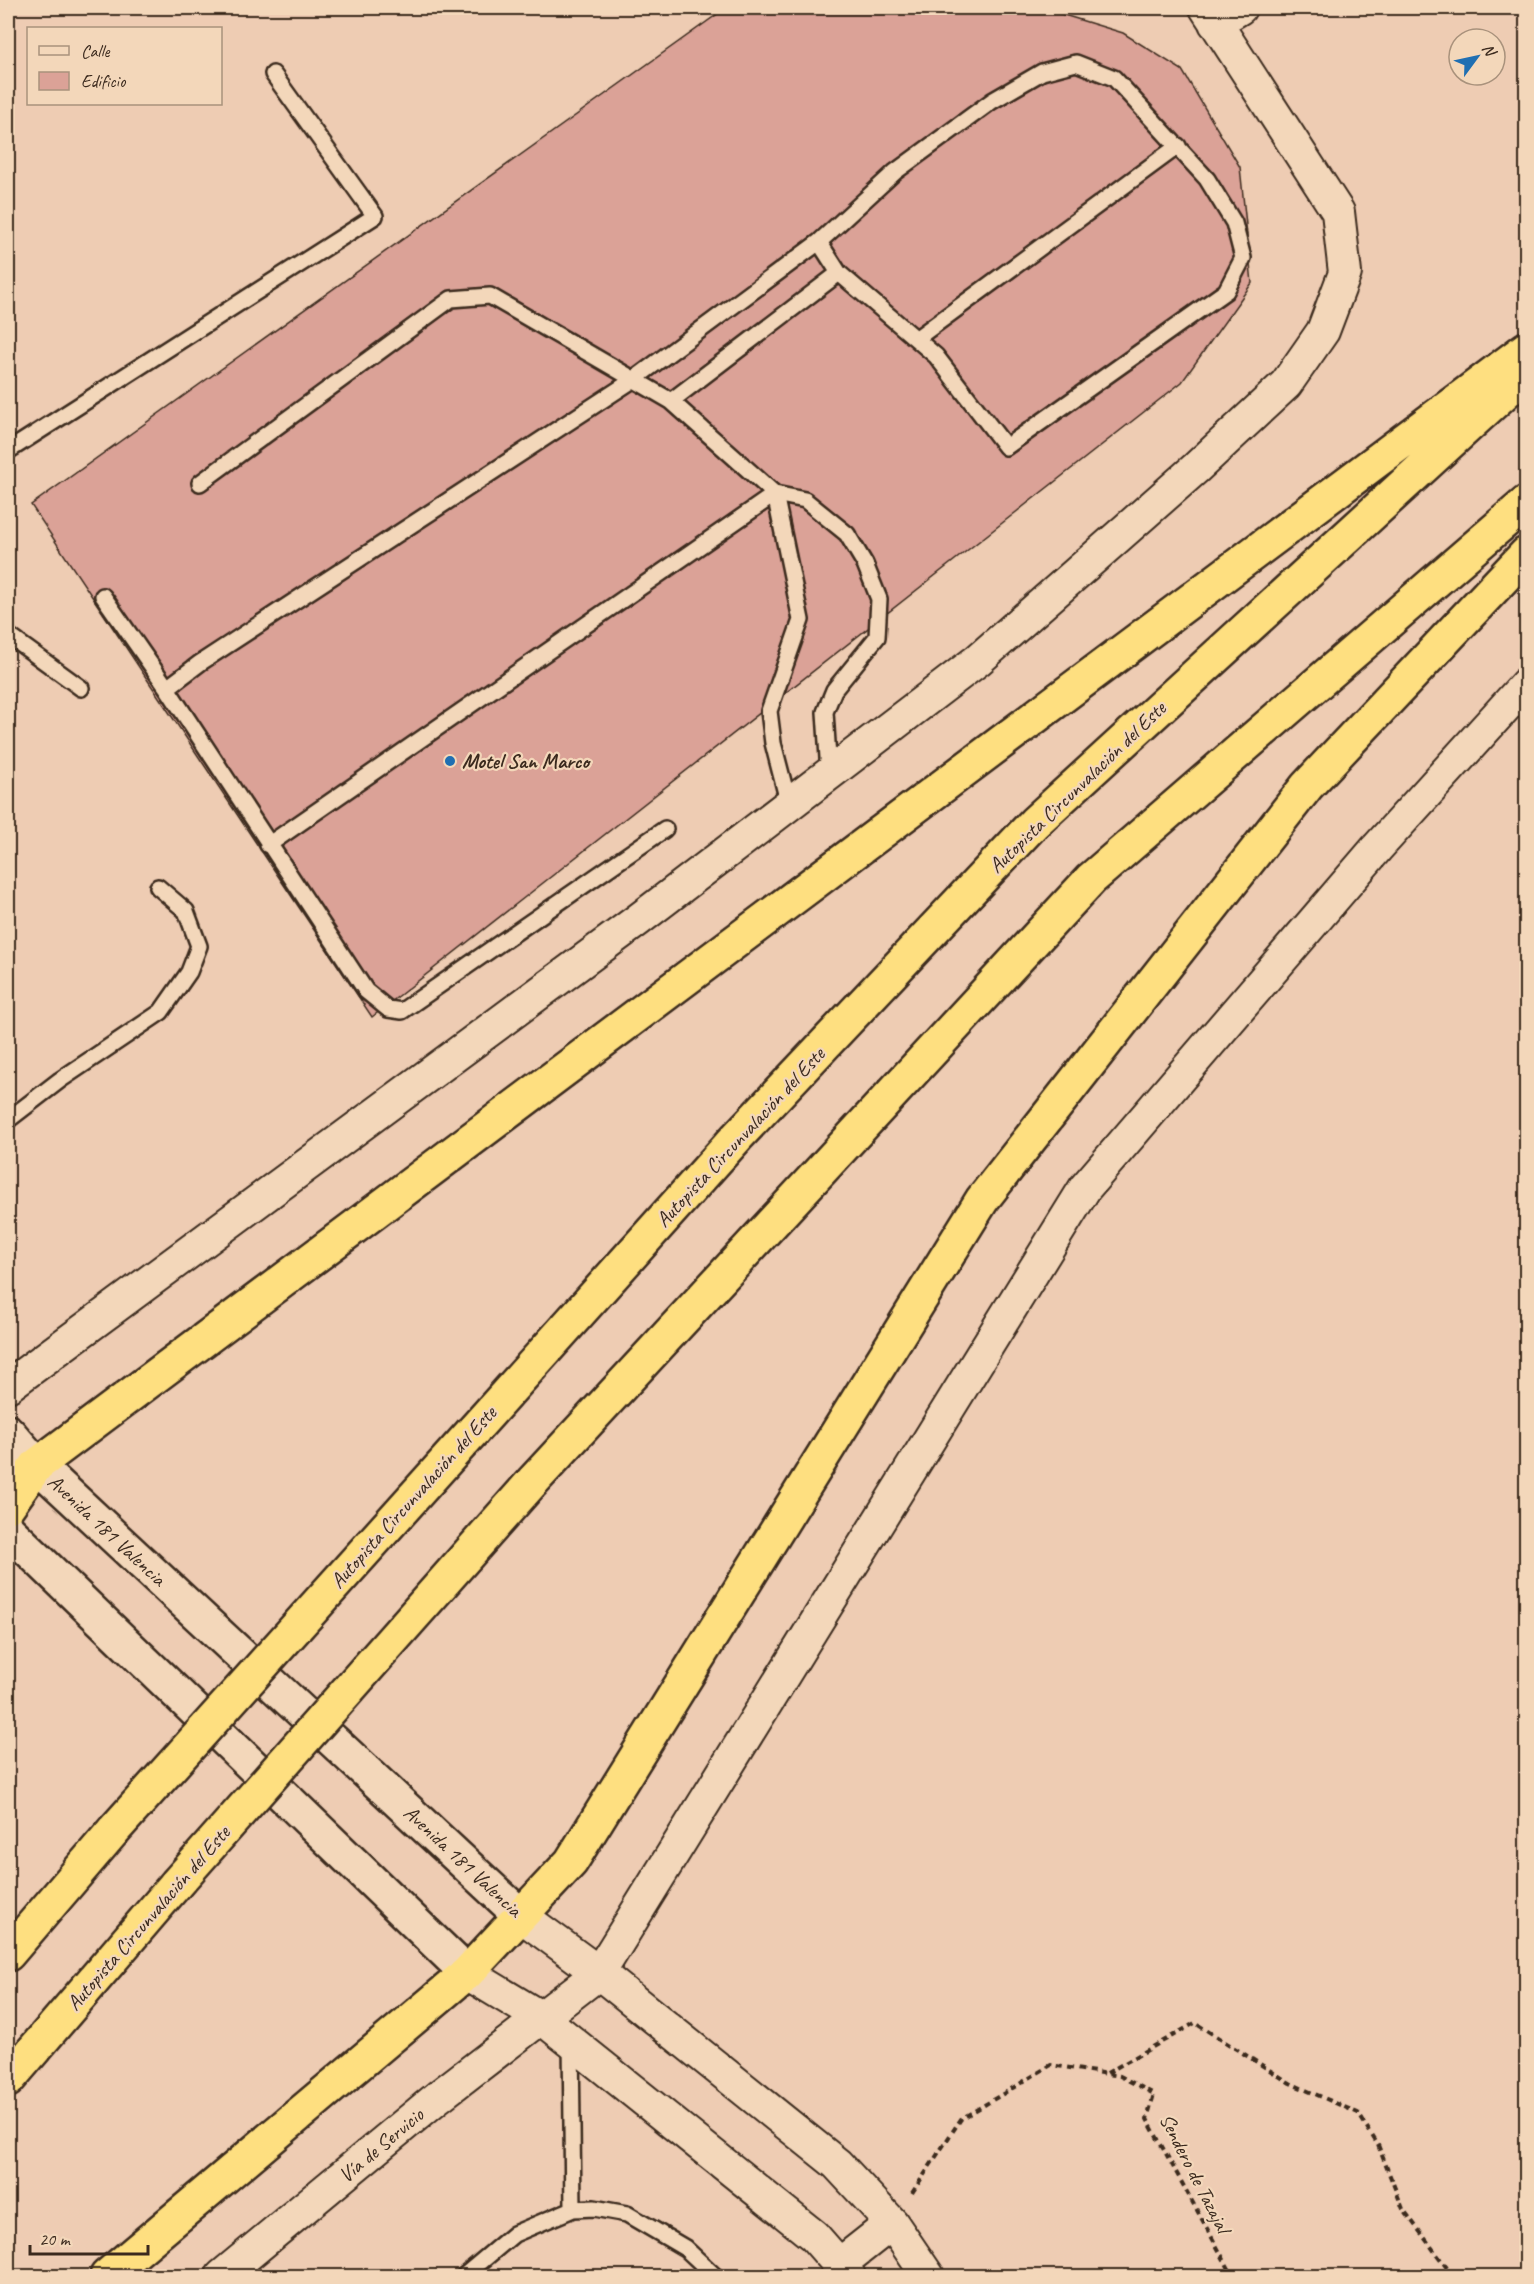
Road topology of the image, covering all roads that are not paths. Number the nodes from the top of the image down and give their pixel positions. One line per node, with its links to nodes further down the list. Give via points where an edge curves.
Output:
1 (1221, 13): 21 (street, via 1338,212 1345,273 1323,331 1286,384 1197,468 978,660)
2 (273, 74): 11 (lane, via 375,216)
3 (1178, 146): 4 (lane, via 1114,78 1076,63 1042,72 992,101 895,172); 6 (lane); 6 (lane, via 1207,179 1234,223 1243,258 1226,291 1006,447 936,356)
4 (819, 242): 5 (lane); 9 (lane)
5 (839, 273): 6 (lane); 10 (lane)
6 (917, 338)
7 (1527, 350): 29 (highway)
8 (1527, 373): 33 (highway, Autopista Circunvalación del Este, bridge, via 1034,823 737,1137 114,1830)
9 (633, 380): 10 (lane); 12 (lane, via 490,296 451,300); 20 (lane)
10 (671, 401): 13 (lane)
11 (8, 451)
12 (200, 483)
13 (775, 494): 21 (lane, via 805,500 847,534 866,564 879,599 877,637 834,690 825,712); 22 (lane, via 801,620 770,711 773,743); 24 (lane)
14 (1527, 503): 38 (highway, Autopista Circunvalación del Este, bridge, via 1091,879 533,1481)
15 (1527, 554): 32 (highway, via 1307,786 982,1200 571,1862)
16 (103, 596): 20 (lane)
17 (8, 634): 19 (lane)
18 (1527, 684): 35 (street, Vía de Servicio, via 1377,848 1085,1188)
19 (81, 688)
20 (167, 688): 24 (lane)
21 (829, 774): 22 (street)
22 (789, 805): 27 (street)
23 (665, 830): 24 (lane, via 402,1011 388,1009 366,991)
24 (268, 845)
25 (158, 887): 26 (lane, via 186,911 199,946 189,972 161,1012)
26 (8, 1120)
27 (8, 1386)
28 (8, 1432): 29 (street, Avenida 181 Valencia)
29 (37, 1465): 30 (highway); 32 (street, Avenida 181 Valencia)
30 (8, 1506)
31 (8, 1530): 34 (street)
32 (520, 1915): 34 (highway); 35 (street, Avenida 181 Valencia)
33 (8, 1954)
34 (467, 1972): 36 (street); 42 (highway)
35 (599, 1973): 36 (street, Vía de Servicio); 40 (street, Avenida 181 Valencia, via 837,2164)
36 (543, 2019): 37 (street); 43 (street, Vía de Servicio, via 438,2097)
37 (571, 2041): 39 (lane); 41 (street, via 814,2236)
38 (8, 2080)
39 (573, 2209): 44 (lane, via 514,2234); 45 (lane, via 627,2214 685,2248)
40 (892, 2223): 41 (street); 46 (street, Avenida 181 Valencia)
41 (845, 2270)
42 (107, 2277)
43 (222, 2277)
44 (464, 2277)
45 (715, 2277)
46 (928, 2277)

